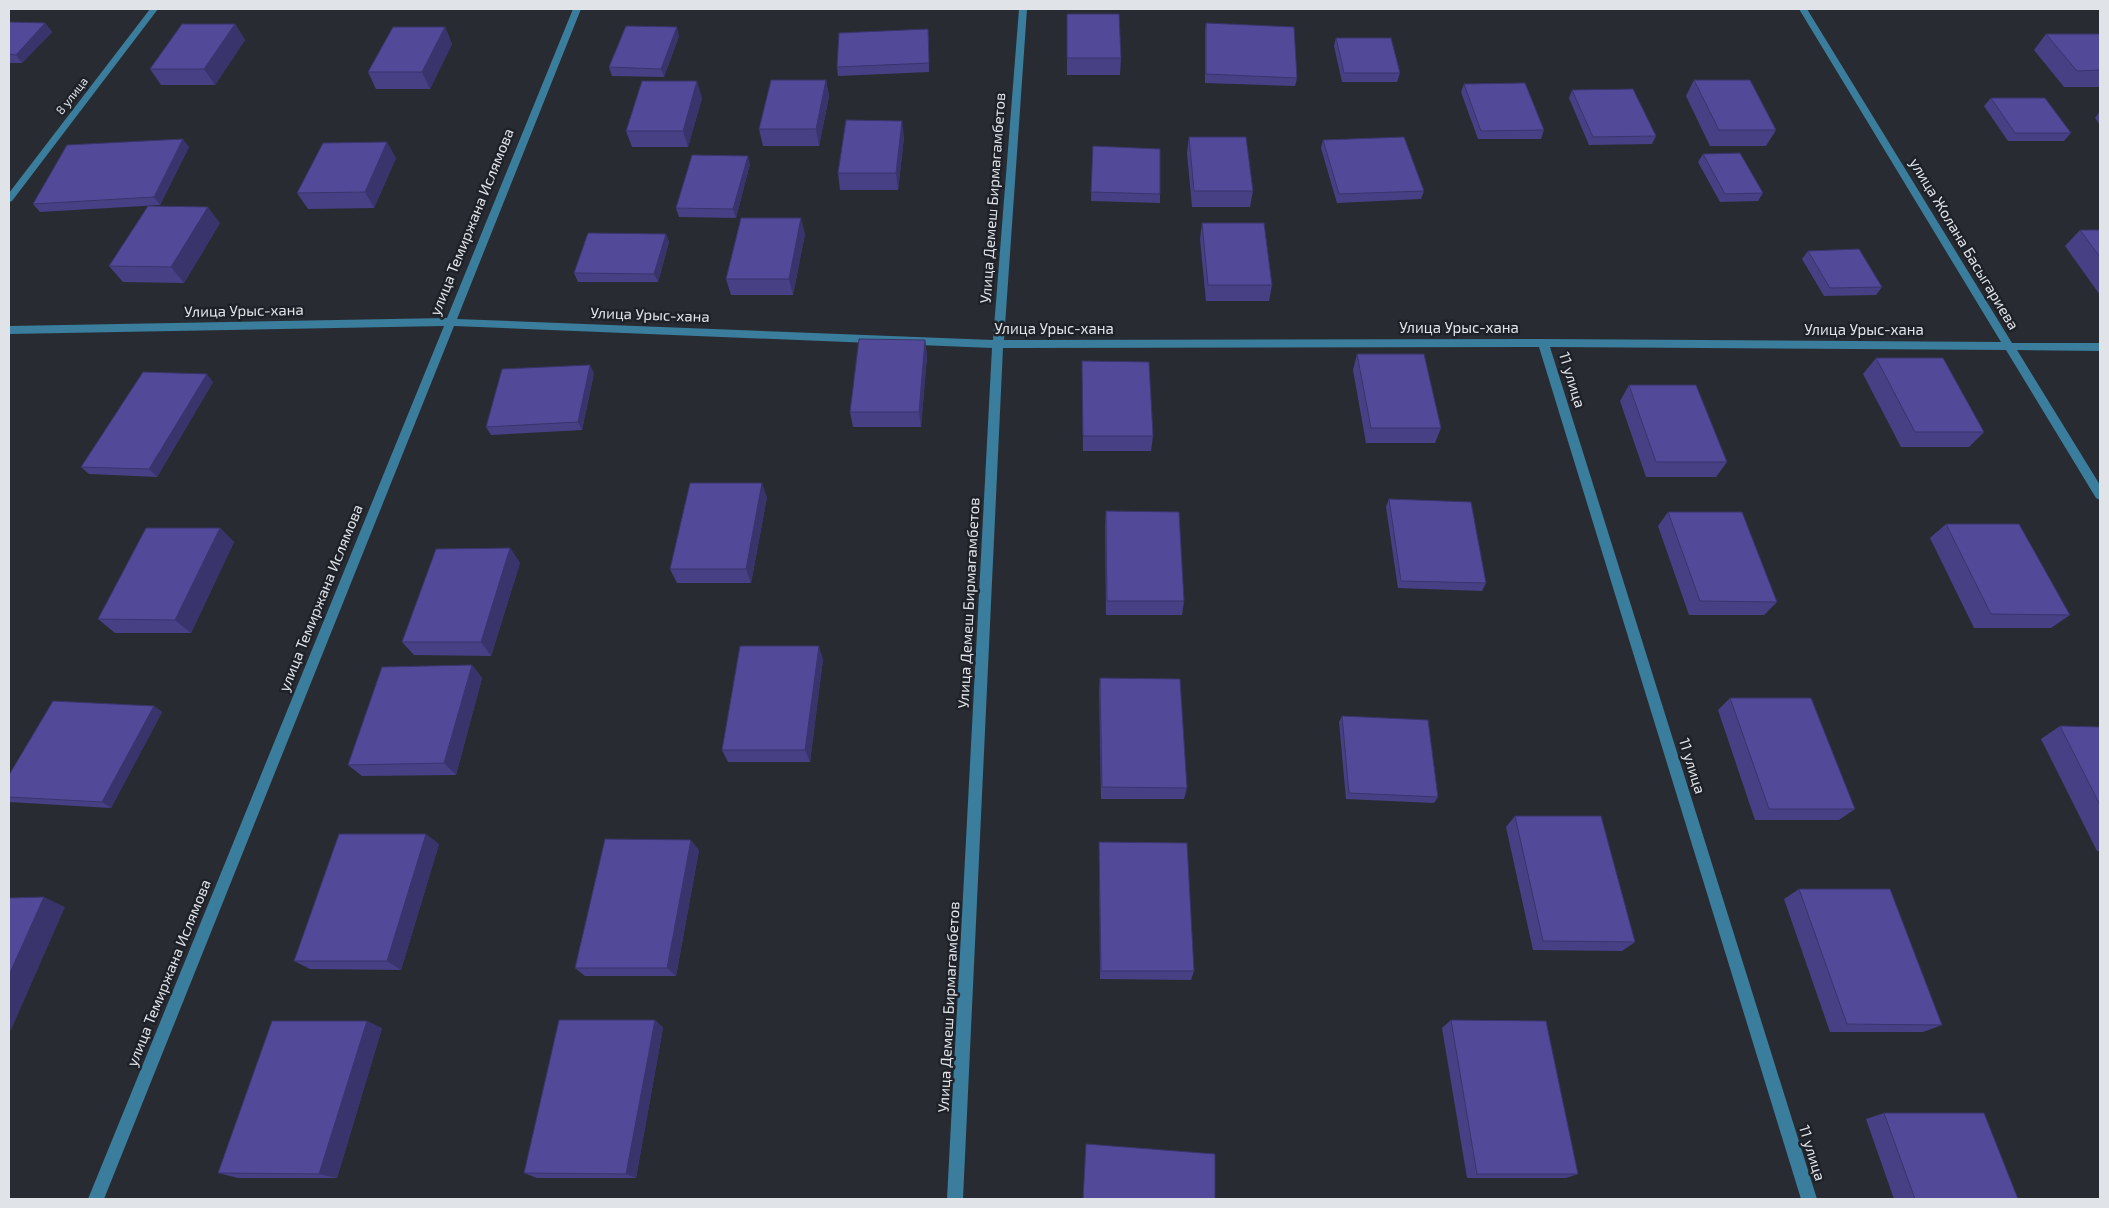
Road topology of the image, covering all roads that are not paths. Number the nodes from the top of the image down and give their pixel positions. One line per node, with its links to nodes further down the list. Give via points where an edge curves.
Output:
1 (154, 9): 5 (street, 8 улица)
2 (577, 9): 6 (street, улица Темиржана Ислямова)
3 (1023, 9): 9 (street, Улица Демеш Бирмагамбетов)
4 (1803, 9): 10 (street, улица Жолана Басыгариева)
5 (9, 198)
6 (449, 322): 7 (street, Улица Урыс-хана); 9 (street, Улица Урыс-хана); 13 (street, улица Темиржана Ислямова)
7 (9, 330)
8 (1543, 343): 9 (street, Улица Урыс-хана); 10 (street, Улица Урыс-хана); 15 (street, 11 улица)
9 (998, 344): 14 (street, Улица Демеш Бирмагамбетов)
10 (2009, 346): 11 (street, Улица Урыс-хана); 12 (street, улица Жолана Басыгариева)
11 (2100, 347)
12 (2100, 495)
13 (96, 1199)
14 (955, 1199)
15 (1809, 1199)

